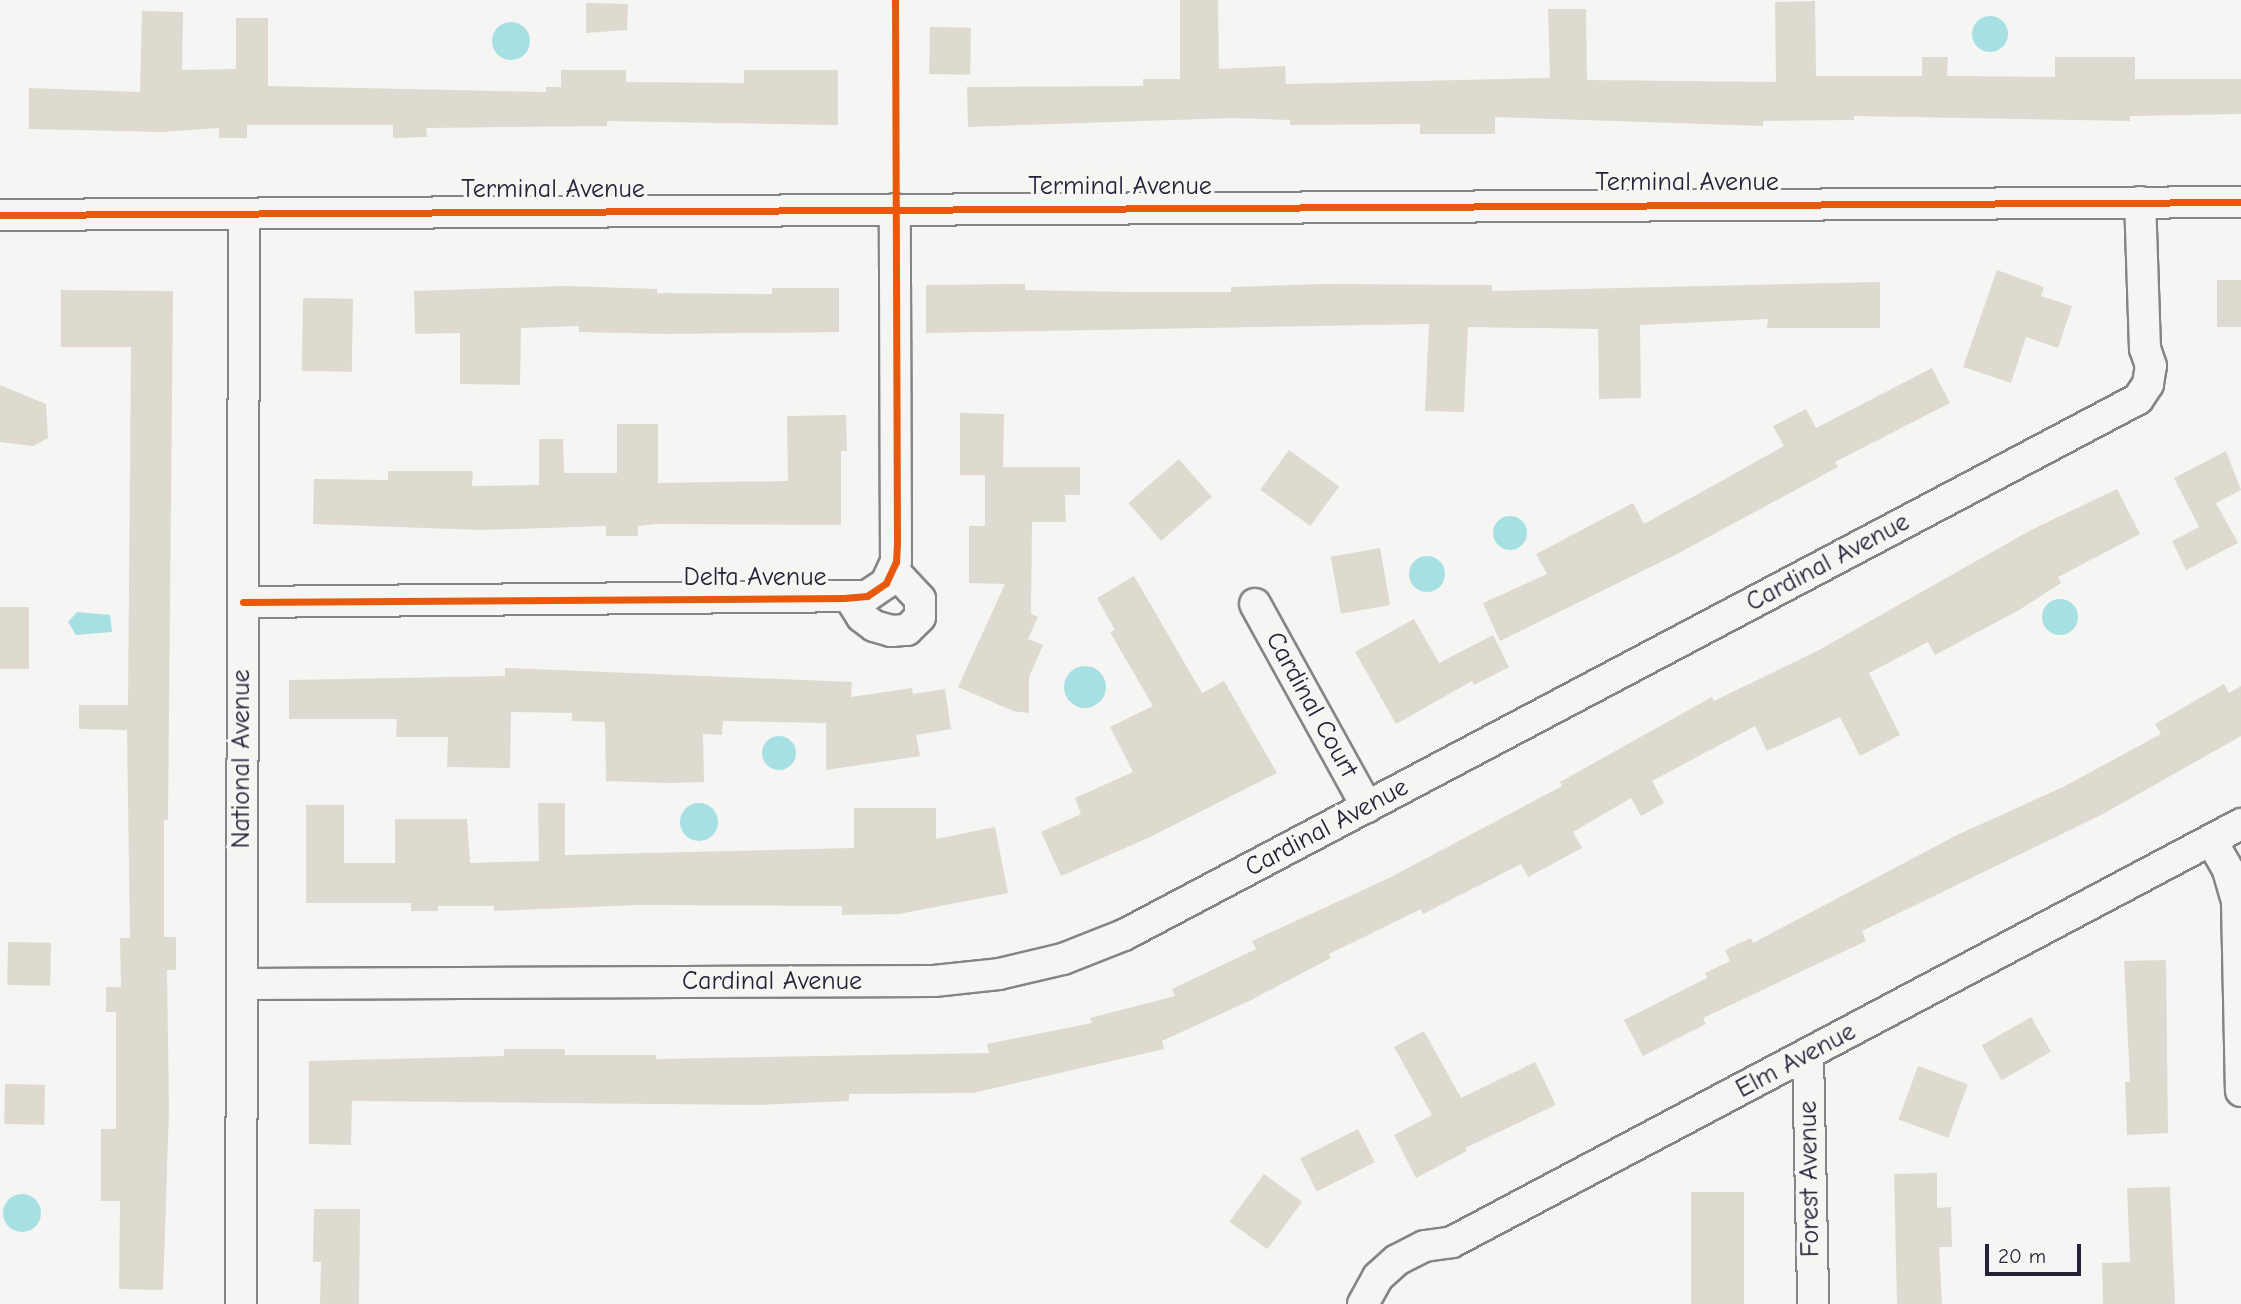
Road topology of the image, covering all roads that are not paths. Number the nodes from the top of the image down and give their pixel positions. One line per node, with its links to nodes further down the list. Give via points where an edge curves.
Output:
1 (2140, 202): 2 (street, Terminal Avenue); 3 (street, Terminal Avenue); 10 (street, Cardinal Avenue, via 2145,349 2151,366 2148,384 2138,399)
2 (2241, 202)
3 (895, 209): 4 (street, Terminal Avenue); 6 (street, via 897,543)
4 (244, 214): 5 (street, Terminal Avenue); 8 (street, National Avenue)
5 (0, 215)
6 (893, 570): 7 (street, Delta Avenue, via 886,583 867,596); 7 (street, Delta Avenue, via 919,599 919,617 907,630 874,625 862,617)
7 (850, 598): 8 (street, Delta Avenue)
8 (243, 602): 13 (street, National Avenue)
9 (1255, 604): 10 (street, Cardinal Court)
10 (1367, 807): 13 (street, Cardinal Avenue, via 1124,935 1063,959 999,974 934,981)
11 (2241, 824): 12 (street, Elm Avenue)
12 (2211, 840): 14 (street, Elm Avenue); 15 (street, via 2228,870 2237,902)
13 (242, 984): 16 (street, National Avenue)
14 (1808, 1055): 17 (street, Elm Avenue, via 1452,1242 1425,1246 1397,1259 1378,1277); 18 (street, Forest Avenue)
15 (2241, 1091)
16 (241, 1304)
17 (1363, 1304)
18 (1813, 1304)

